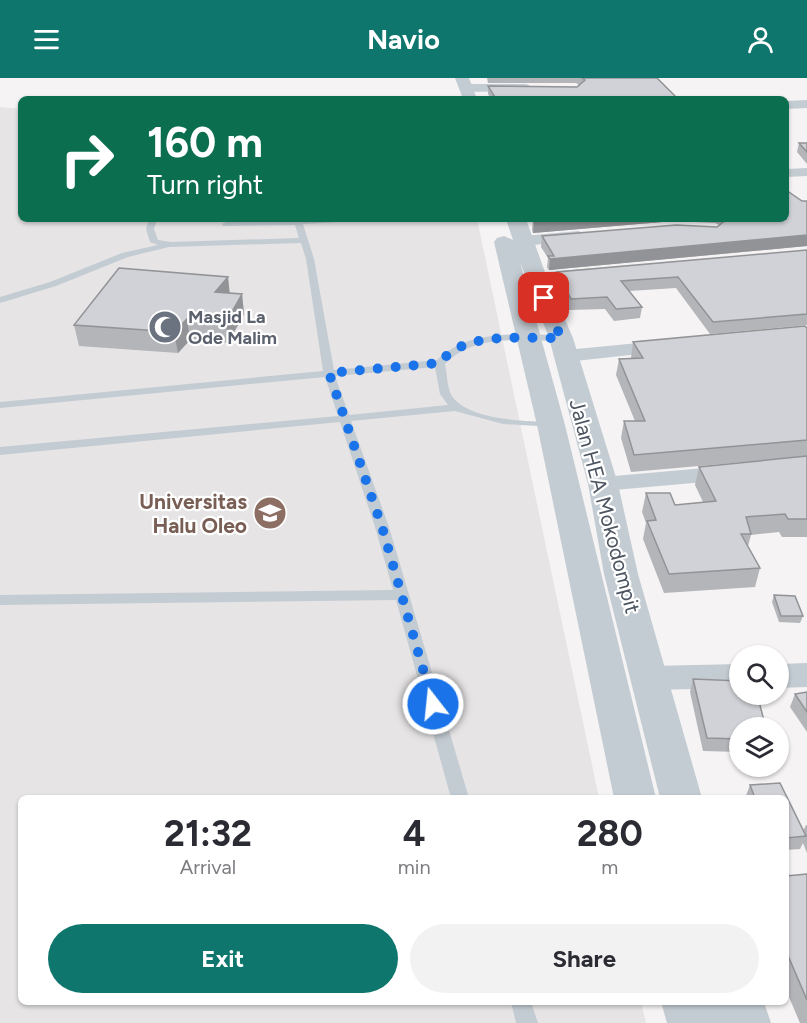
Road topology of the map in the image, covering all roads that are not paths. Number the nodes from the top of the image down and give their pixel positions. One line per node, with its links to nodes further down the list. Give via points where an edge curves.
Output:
1 (447, 78): 4 (street)
2 (466, 88): 3 (street)
3 (543, 88)
4 (453, 96)
5 (807, 104): 6 (street)
6 (789, 105)
7 (807, 172): 8 (street)
8 (789, 173)
9 (152, 222): 16 (lane, via 154,242)
10 (298, 222): 12 (lane); 15 (lane)
11 (497, 222): 20 (street, Jalan HEA Mokodompit)
12 (226, 224)
13 (520, 230): 14 (street); 18 (street, Jalan HEA Mokodompit)
14 (593, 235)
15 (304, 240): 16 (lane); 24 (lane)
16 (171, 245): 19 (lane, via 125,255)
17 (617, 271): 18 (street)
18 (536, 278): 22 (street, Jalan HEA Mokodompit)
19 (0, 300)
20 (530, 339): 22 (lane); 23 (lane, via 482,341 464,346); 25 (street, Jalan HEA Mokodompit)
21 (690, 344): 22 (street)
22 (563, 347): 26 (street, Jalan HEA Mokodompit)
23 (440, 363): 24 (lane); 28 (lane, via 445,394)
24 (329, 373): 27 (lane); 29 (lane)
25 (544, 394): 26 (street); 30 (street, Jalan HEA Mokodompit)
26 (575, 394): 33 (street, Jalan HEA Mokodompit)
27 (0, 405)
28 (456, 408): 29 (lane); 30 (lane, via 480,418 513,424)
29 (343, 419): 31 (lane); 34 (lane, via 382,527)
30 (551, 425): 40 (street, Jalan HEA Mokodompit)
31 (0, 452)
32 (807, 466): 33 (street)
33 (603, 484): 39 (street, Jalan HEA Mokodompit, via 621,574)
34 (401, 595): 35 (lane); 42 (lane)
35 (0, 600)
36 (807, 675): 38 (street)
37 (729, 676): 39 (street)
38 (789, 676)
39 (651, 678): 41 (street, Jalan HEA Mokodompit)
40 (621, 738): 41 (street); 43 (street, Jalan HEA Mokodompit)
41 (668, 742): 44 (street, Jalan HEA Mokodompit)
42 (459, 795)
43 (634, 795)
44 (680, 795)
45 (522, 1005): 48 (lane)
46 (688, 1005): 49 (street)
47 (739, 1005): 50 (street)
48 (526, 1023)
49 (693, 1023)
50 (745, 1023)

